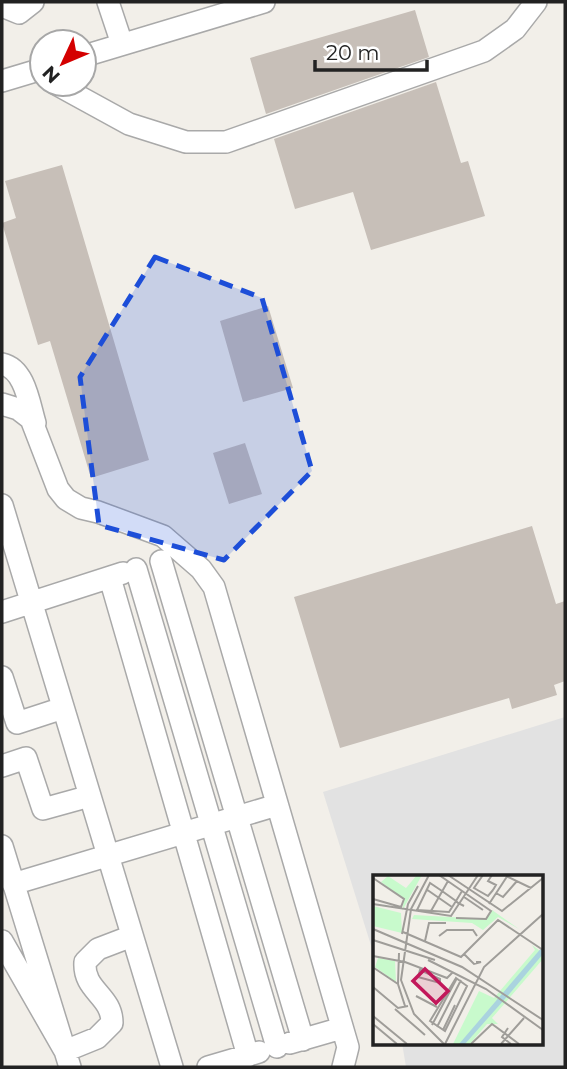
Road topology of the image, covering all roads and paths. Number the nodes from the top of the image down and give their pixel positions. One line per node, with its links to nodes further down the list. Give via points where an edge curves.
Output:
1 (33, 2): 5 (lane, via 19,13)
2 (108, 2): 6 (lane)
3 (536, 2): 10 (lane, via 515,29 484,51 226,142 186,142 119,118)
4 (256, 3): 6 (lane)
5 (2, 6)
6 (122, 44): 7 (lane)
7 (98, 52)
8 (28, 75): 9 (lane)
9 (2, 81)
10 (82, 98)
11 (2, 364): 13 (lane, via 23,382)
12 (2, 404): 13 (lane, via 31,419)
13 (38, 433): 15 (lane, via 66,499 163,536)
14 (2, 505): 19 (lane)
15 (184, 554): 16 (lane); 25 (lane, via 214,587)
16 (161, 561): 17 (lane); 26 (lane)
17 (136, 569): 18 (lane); 27 (lane)
18 (110, 578): 19 (lane); 28 (lane)
19 (31, 603): 20 (lane); 22 (lane)
20 (2, 612)
21 (2, 677): 22 (lane, via 17,723)
22 (63, 708): 24 (lane)
23 (2, 766): 24 (lane, via 26,758 43,809)
24 (90, 796): 30 (lane)
25 (277, 805): 26 (lane); 36 (lane)
26 (237, 817): 27 (lane); 34 (lane)
27 (211, 825): 28 (lane); 35 (lane)
28 (183, 833): 30 (lane); 37 (lane)
29 (2, 846): 31 (lane)
30 (108, 856): 31 (lane); 32 (lane)
31 (13, 884): 38 (lane)
32 (132, 936): 38 (lane, via 98,949 85,962 85,978 108,1005 112,1023); 39 (lane)
33 (2, 941): 38 (lane)
34 (303, 1040): 35 (lane); 36 (lane)
35 (277, 1047): 37 (lane)
36 (347, 1052)
37 (248, 1056): 40 (lane)
38 (67, 1059)
39 (172, 1067)
40 (208, 1067)

